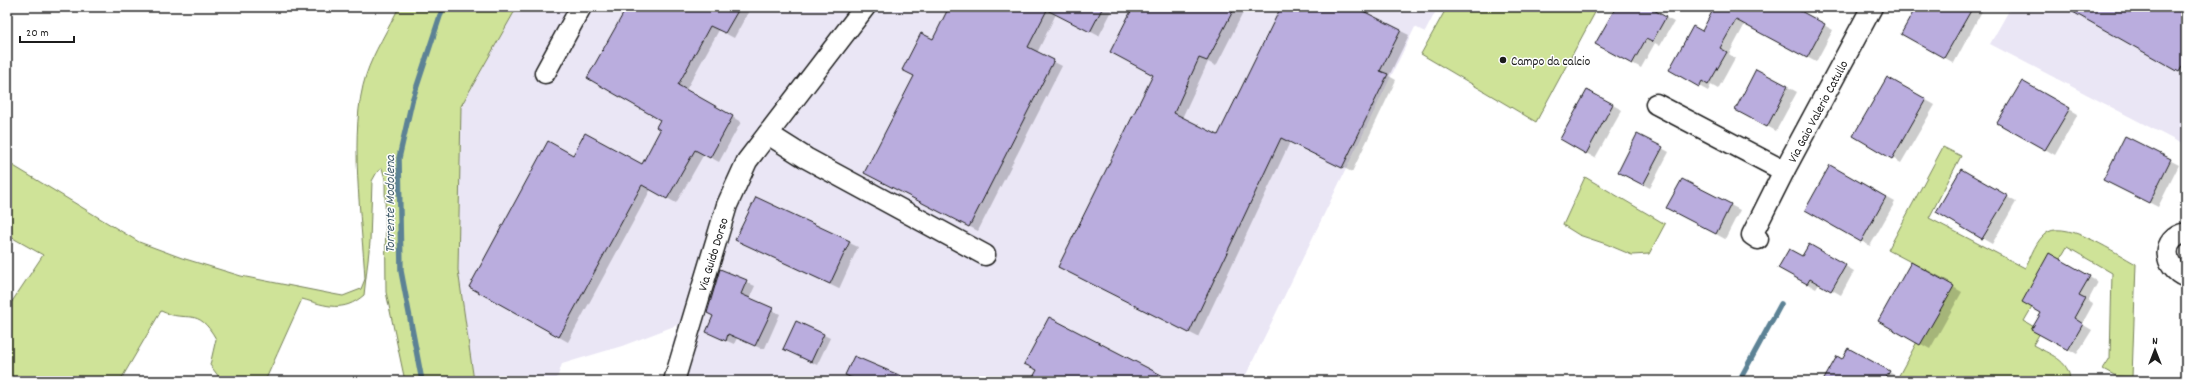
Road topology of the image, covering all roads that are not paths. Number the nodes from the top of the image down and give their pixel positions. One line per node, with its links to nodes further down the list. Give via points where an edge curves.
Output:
1 (581, 7): 4 (street)
2 (865, 7): 6 (street, Via Guido Dorso)
3 (1872, 7): 7 (street, Via Gaio Valerio Catullo)
4 (546, 73)
5 (1656, 104): 7 (street, Via Gaio Valerio Catullo)
6 (768, 134): 10 (street, via 806,158); 12 (street, Via Guido Dorso, via 747,161 727,206)
7 (1784, 171): 9 (street, via 1752,235)
8 (2186, 233): 11 (street, via 2175,238 2167,255 2173,270)
9 (1758, 238)
10 (985, 255)
11 (2186, 277)
12 (674, 381)

